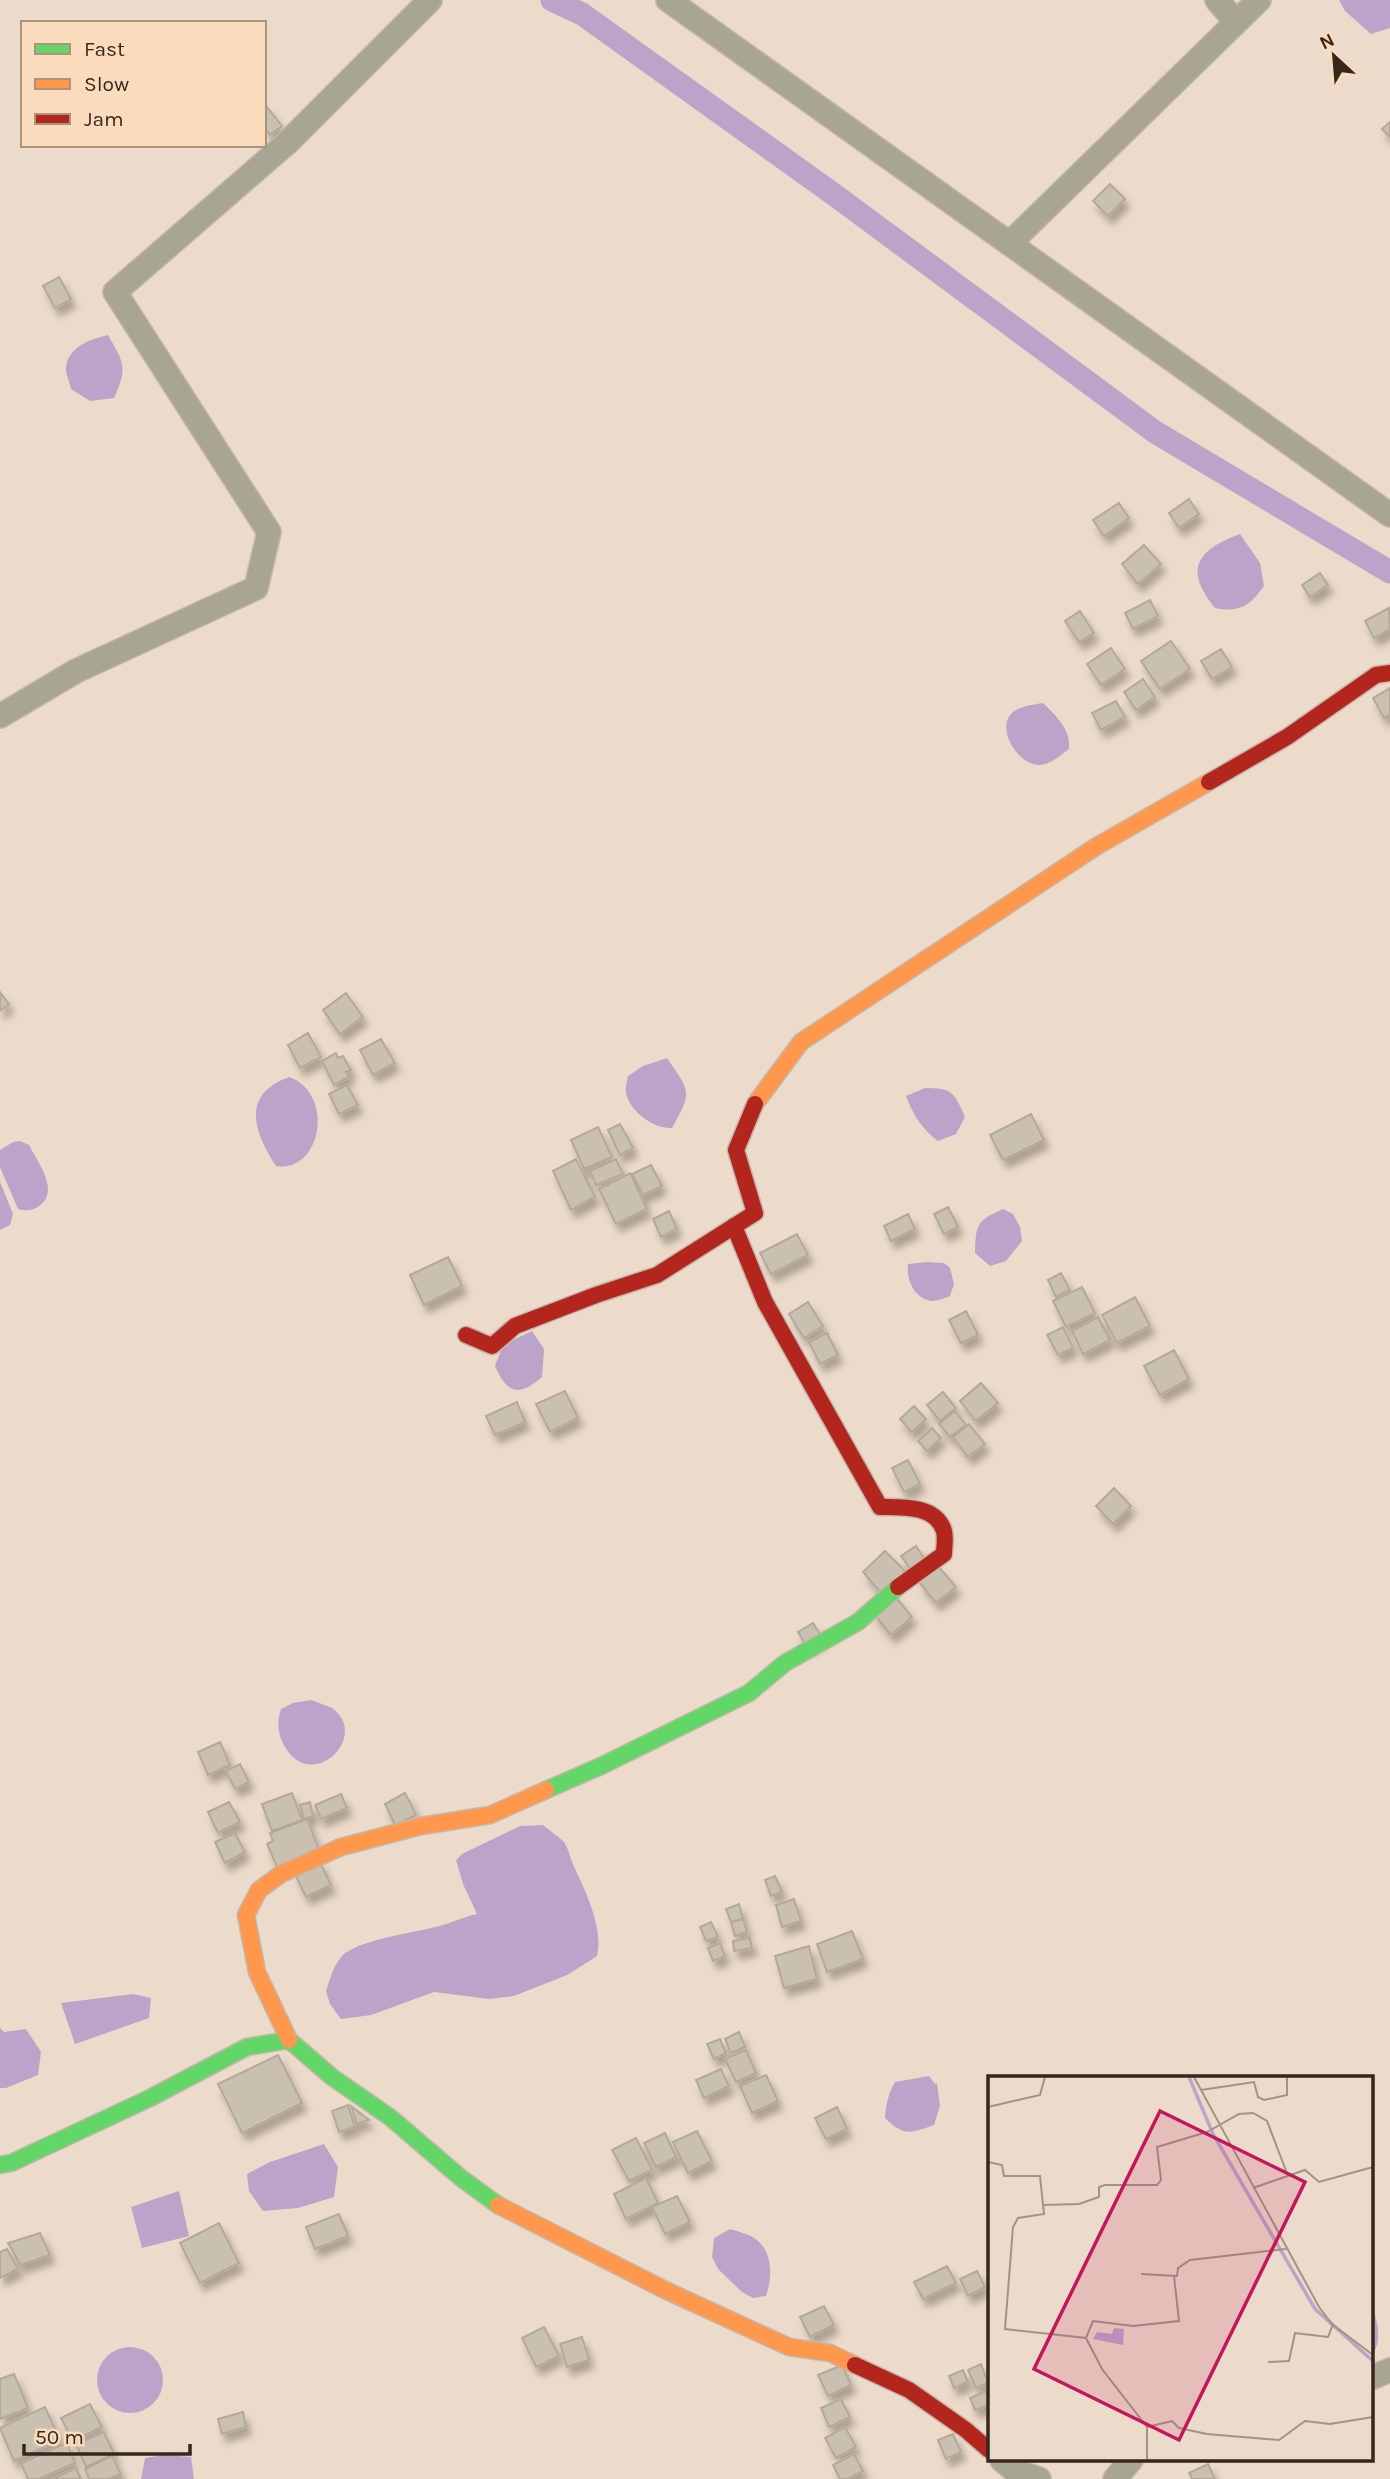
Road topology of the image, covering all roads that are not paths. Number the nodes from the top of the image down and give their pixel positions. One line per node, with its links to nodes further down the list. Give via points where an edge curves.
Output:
1 (430, 0): 9 (street, via 287,144 115,292 269,532 256,588 76,671)
2 (668, 0): 6 (street)
3 (1217, 0): 5 (street)
4 (1259, 0): 5 (street)
5 (1236, 22): 6 (street)
6 (1010, 243): 7 (street)
7 (1390, 515)
8 (1390, 673): 10 (street, via 1376,675 1287,737 1097,846 801,1042 756,1102 736,1150 755,1213)
9 (0, 716)
10 (734, 1226): 11 (street, via 657,1275 515,1326 492,1346); 12 (street, via 765,1302 880,1507 912,1507 938,1518 945,1533 944,1554 858,1623 782,1665 749,1693 601,1766 490,1815 421,1826 341,1847 271,1880 259,1891 246,1916 257,1972)
11 (466, 1335)
12 (289, 2040): 13 (street, via 247,2048 148,2099); 16 (street, via 515,2216 789,2347 830,2353 909,2390)
13 (0, 2165)
14 (1390, 2370): 15 (street)
15 (1372, 2378)
16 (988, 2448)
17 (1004, 2462): 19 (street)
18 (1129, 2462): 20 (street)
19 (1039, 2479)
20 (1115, 2479)

